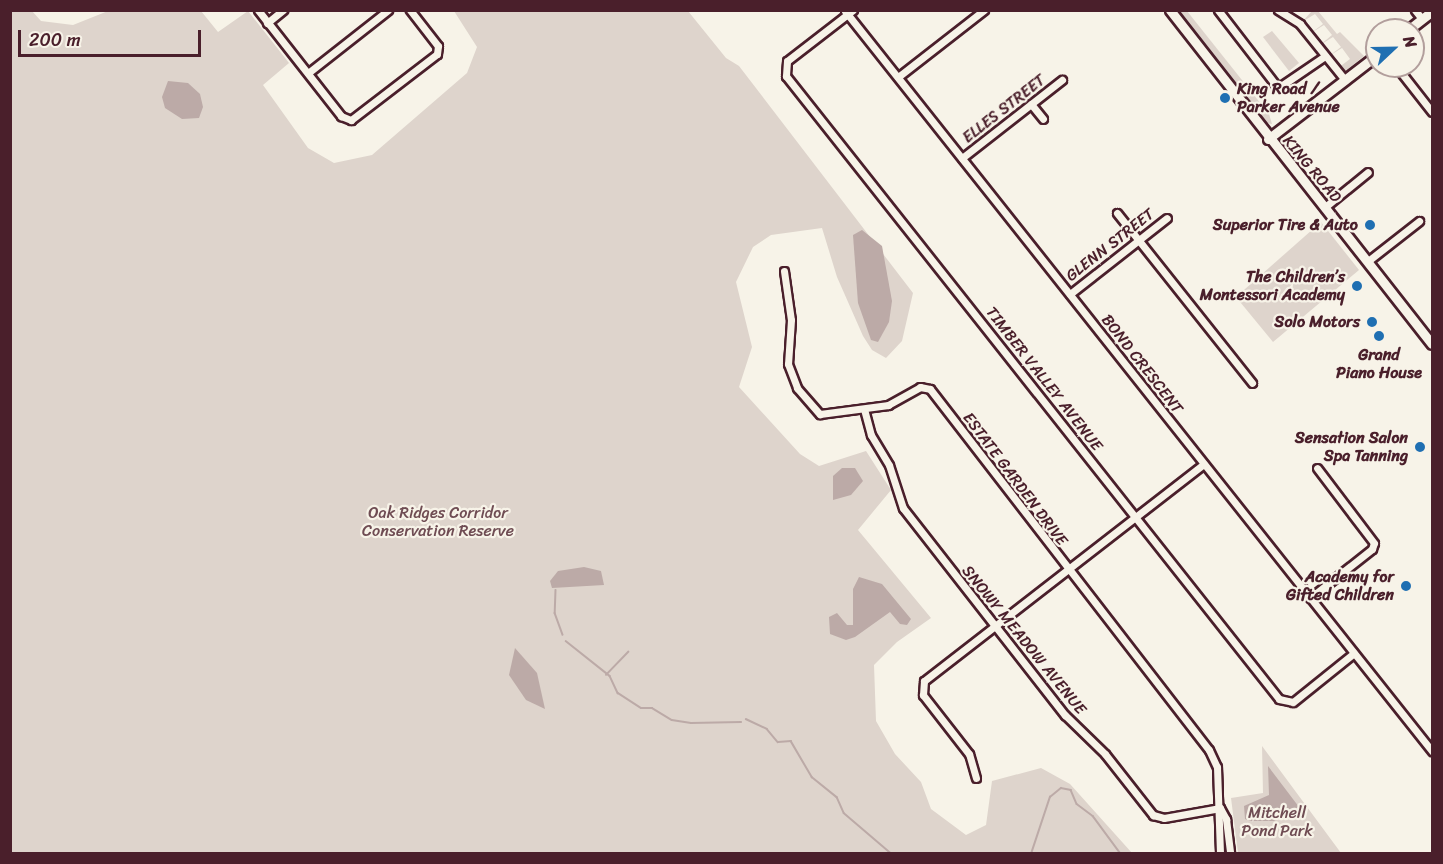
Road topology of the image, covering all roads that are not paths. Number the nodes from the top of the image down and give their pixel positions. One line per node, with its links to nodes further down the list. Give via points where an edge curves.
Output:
1 (258, 10): 10 (street)
2 (283, 10): 10 (street)
3 (388, 10): 13 (street)
4 (410, 10): 13 (street, via 438,46 437,54 355,119 341,116)
5 (984, 10): 14 (street)
6 (1170, 10): 21 (main road, KING ROAD)
7 (1218, 10): 11 (street, via 1278,88 1285,87)
8 (1278, 10): 11 (street, via 1300,24)
9 (848, 12): 14 (street, BOND CRESCENT); 37 (street, TIMBER VALLEY AVENUE, via 787,61 786,76)
10 (267, 23): 13 (street)
11 (1325, 56): 17 (street)
12 (1365, 64): 17 (main road)
13 (308, 74)
14 (898, 78): 22 (street, BOND CRESCENT)
15 (1405, 78): 19 (street)
16 (1062, 80): 18 (street, ELLES STREET)
17 (1345, 80): 21 (main road)
18 (1031, 104): 20 (street); 22 (street, ELLES STREET)
19 (1432, 112)
20 (1043, 119)
21 (1268, 140): 24 (main road, KING ROAD)
22 (962, 158): 31 (street, BOND CRESCENT)
23 (1368, 172): 24 (street)
24 (1325, 207): 29 (main road, KING ROAD)
25 (1117, 213): 28 (street)
26 (1167, 218): 28 (street, GLENN STREET)
27 (1419, 221): 29 (street)
28 (1139, 240): 31 (street, GLENN STREET); 33 (street)
29 (1368, 261): 32 (main road, KING ROAD)
30 (784, 271): 34 (street, ESTATE GARDEN DRIVE, via 791,320 788,357 792,379 820,414)
31 (1070, 294): 35 (street, BOND CRESCENT)
32 (1432, 344)
33 (1252, 383)
34 (864, 409): 38 (street, ESTATE GARDEN DRIVE, via 893,403 920,387 930,389); 40 (street, SNOWY MEADOW AVENUE, via 871,435 888,465 903,508)
35 (1204, 464): 37 (street); 39 (street, BOND CRESCENT)
36 (1317, 468): 39 (street, via 1374,543 1372,549)
37 (1135, 516): 38 (street); 41 (street, TIMBER VALLEY AVENUE, via 1283,703 1295,701)
38 (1068, 570): 40 (street); 44 (street, ESTATE GARDEN DRIVE, via 1209,750 1217,767)
39 (1310, 598): 41 (street, BOND CRESCENT)
40 (996, 627): 43 (street, via 924,681 922,688 929,704 969,754); 44 (street, SNOWY MEADOW AVENUE, via 1065,715 1105,754 1155,817)
41 (1354, 653): 42 (street, BOND CRESCENT)
42 (1432, 752)
43 (976, 778)
44 (1220, 808): 45 (street, ESTATE GARDEN DRIVE, via 1216,820); 46 (street, ESTATE GARDEN DRIVE, via 1226,819)
45 (1220, 854)
46 (1230, 854)

